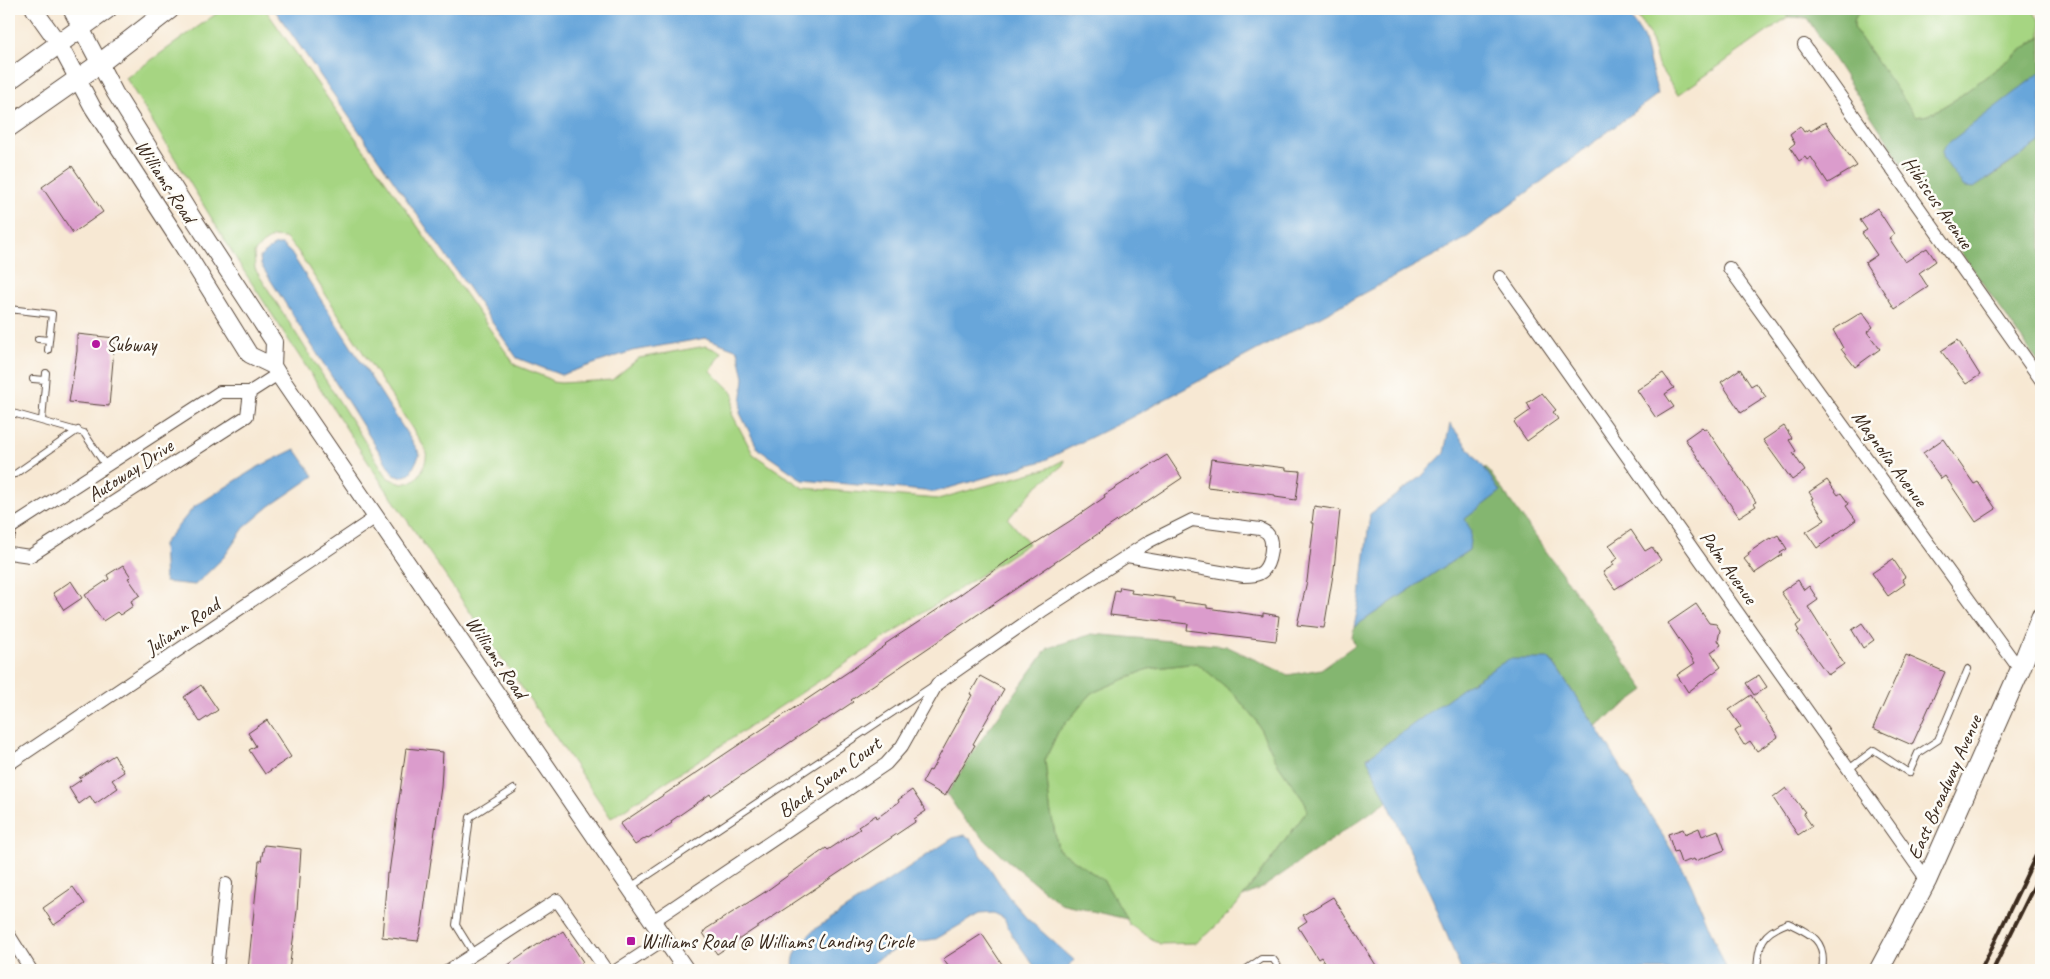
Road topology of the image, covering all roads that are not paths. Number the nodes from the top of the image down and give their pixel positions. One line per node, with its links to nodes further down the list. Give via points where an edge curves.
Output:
1 (34, 9): 6 (street, Williams Road)
2 (71, 9): 5 (street, Williams Road)
3 (107, 9): 5 (main road)
4 (170, 9): 8 (main road)
5 (82, 27): 6 (main road); 8 (street, Williams Road)
6 (59, 44): 9 (main road); 10 (street, Williams Road)
7 (1804, 45): 20 (street, Hibiscus Avenue)
8 (99, 64): 10 (main road); 18 (street, Williams Road, via 274,342)
9 (9, 80)
10 (77, 80): 11 (main road); 18 (street, Williams Road, via 250,355)
11 (9, 127)
12 (1729, 268): 33 (street, Magnolia Avenue)
13 (1500, 277): 36 (street, Palm Avenue)
14 (9, 309): 16 (lane, via 52,314)
15 (38, 338): 16 (lane)
16 (49, 340): 17 (lane)
17 (48, 350)
18 (276, 370): 21 (street); 27 (street, Williams Road)
19 (33, 379): 23 (lane, via 46,377)
20 (2041, 380)
21 (250, 392): 25 (street, Autoway Drive, via 220,392); 29 (street, Autoway Drive, via 247,416 30,556)
22 (9, 412): 23 (lane)
23 (42, 420): 24 (lane)
24 (78, 430): 25 (lane, via 84,433); 26 (lane)
25 (106, 466): 28 (street, Autoway Drive, via 10,528)
26 (9, 475)
27 (376, 518): 35 (street, Juliann Road); 40 (street, Williams Road)
28 (9, 536)
29 (9, 553)
30 (1127, 556): 30 (street, Black Swan Court, via 1244,576 1255,575 1268,561 1271,540 1268,533 1260,529 1192,520); 34 (street, Black Swan Court, via 1042,610)
31 (2041, 617): 33 (main road, East Broadway Avenue)
32 (1968, 669): 36 (lane, via 1938,740 1918,753 1909,773 1874,750)
33 (2020, 670): 38 (main road, East Broadway Avenue)
34 (937, 684): 40 (lane); 41 (street, Black Swan Court, via 902,746 886,764)
35 (9, 764)
36 (1849, 769): 38 (street, Palm Avenue)
37 (514, 789): 44 (lane, via 470,817 456,925)
38 (1927, 880): 55 (main road, East Broadway Avenue)
39 (226, 884): 46 (street)
40 (629, 888): 41 (street, Williams Road)
41 (653, 921): 43 (street, Williams Road)
42 (9, 935): 45 (street)
43 (666, 938): 49 (street); 50 (street, Williams Road)
44 (474, 954): 47 (street); 48 (street, via 557,900)
45 (30, 970)
46 (217, 970)
47 (449, 970)
48 (606, 970)
49 (617, 970)
50 (686, 970)
51 (1245, 970): 52 (lane, via 1261,959 1273,959)
52 (1281, 970)
53 (1757, 970): 54 (lane, via 1762,941 1773,929 1788,923 1819,942 1824,957)
54 (1822, 970)
55 (1879, 970)

